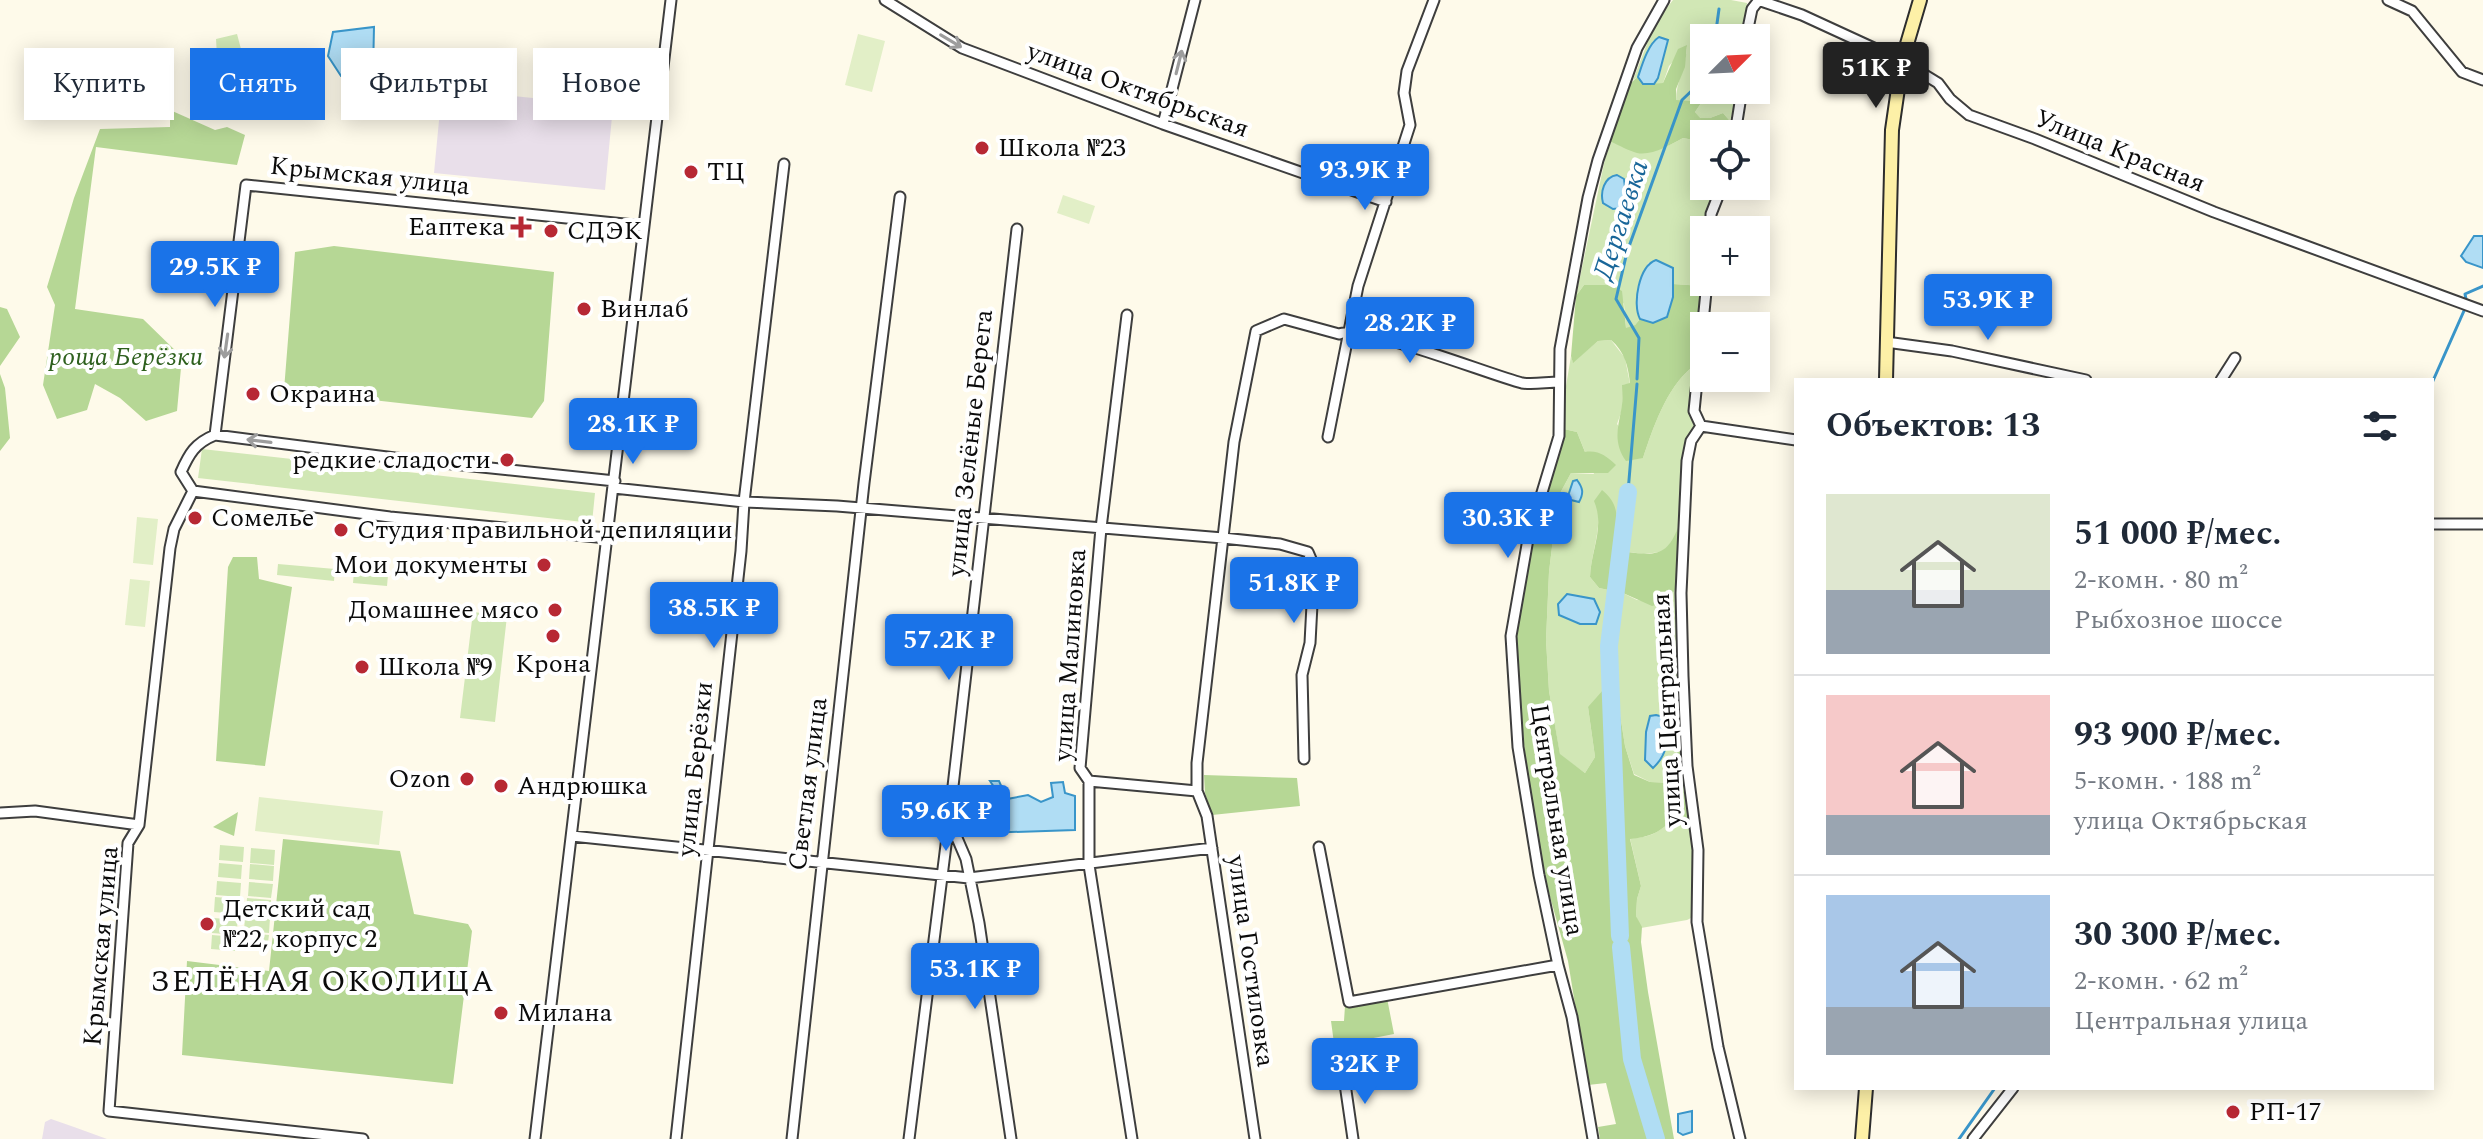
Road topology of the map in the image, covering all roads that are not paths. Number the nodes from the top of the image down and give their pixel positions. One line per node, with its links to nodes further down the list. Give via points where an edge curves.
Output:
1 (671, 0): 16 (street)
2 (885, 0): 12 (street, улица Октябрьская, one-way to 12, via 962,48)
3 (1195, 0): 12 (street, one-way to 3)
4 (1434, 0): 15 (street, via 1407,71 1404,93 1410,125)
5 (1664, 0): 27 (street, Центральная улица, via 1637,48 1598,160 1560,349)
6 (1758, 0): 9 (street); 10 (street, Улица Красная)
7 (1920, 0): 10 (main road)
8 (2388, 0): 11 (street, via 2412,11 2462,72)
9 (1749, 24)
10 (1902, 61): 19 (street, Улица Красная, via 1938,83 1969,115); 22 (main road, via 1892,130)
11 (2483, 80)
12 (1163, 124): 15 (street, улица Октябрьская)
13 (784, 164): 34 (street, улица Берёзки)
14 (900, 197): 35 (street, Светлая улица)
15 (1386, 202): 21 (street)
16 (644, 226): 29 (street, Крымская улица, one-way to 29, via 246,185); 32 (street)
17 (1017, 229): 36 (street, улица Зелёные Берега)
18 (1706, 296): 28 (street, улица Центральная, via 1694,411)
19 (2483, 311)
20 (1127, 315): 39 (street, улица Малиновка)
21 (1347, 331): 27 (street, via 1525,384); 30 (street); 41 (street, улица Гостиловка, via 1339,334 1284,319 1256,331 1234,442)
22 (1886, 342): 24 (main road); 25 (street)
23 (2235, 358): 26 (street)
24 (1886, 378)
25 (2071, 378)
26 (2222, 378)
27 (1559, 382): 56 (street, Центральная улица, via 1559,436 1528,539 1511,636 1518,747)
28 (1701, 426): 31 (street); 70 (street, улица Центральная, via 1687,461 1681,593 1687,766 1698,850 1697,922)
29 (215, 435): 32 (street, one-way to 29); 33 (street, via 191,451 181,472)
30 (1328, 437)
31 (1794, 440)
32 (614, 485): 34 (street); 40 (street)
33 (193, 491): 40 (street); 47 (street, Крымская улица, via 170,548)
34 (744, 502): 35 (street); 51 (street, улица Берёзки)
35 (862, 509): 36 (street); 52 (street, Светлая улица)
36 (984, 518): 39 (street); 46 (street, улица Зелёные Берега)
37 (2434, 524): 38 (street)
38 (2483, 524)
39 (1101, 528): 41 (street); 43 (street, улица Малиновка, via 1080,768)
40 (607, 538): 48 (street)
41 (1223, 538): 42 (street, via 1300,549 1313,561 1310,643 1302,675); 44 (street, улица Гостиловка)
42 (1304, 759)
43 (1089, 781): 44 (street); 53 (street, улица Малиновка)
44 (1197, 791): 50 (street, улица Гостиловка)
45 (0, 813): 47 (street, via 35,811)
46 (949, 821): 54 (street, улица Зелёные Берега); 55 (street)
47 (139, 825): 60 (street, Крымская улица, via 128,843 109,1111)
48 (572, 836): 51 (street); 61 (street)
49 (1319, 847): 56 (street, via 1349,1002)
50 (1212, 848): 53 (street); 67 (street, улица Гостиловка)
51 (708, 849): 52 (street); 62 (street, улица Берёзки)
52 (821, 861): 54 (street); 63 (street, Светлая улица)
53 (1089, 865): 55 (street); 66 (street, улица Малиновка)
54 (942, 876): 55 (street); 64 (street, улица Зелёные Берега)
55 (969, 878): 65 (street)
56 (1558, 965): 69 (street, Центральная улица)
57 (1344, 1077): 68 (street)
58 (1866, 1090): 71 (main road)
59 (2011, 1090): 72 (street)
60 (363, 1139)
61 (535, 1139)
62 (676, 1139)
63 (792, 1139)
64 (909, 1139)
65 (1011, 1139)
66 (1132, 1139)
67 (1255, 1139)
68 (1353, 1139)
69 (1593, 1139)
70 (1740, 1139)
71 (1862, 1139)
72 (1973, 1139)

